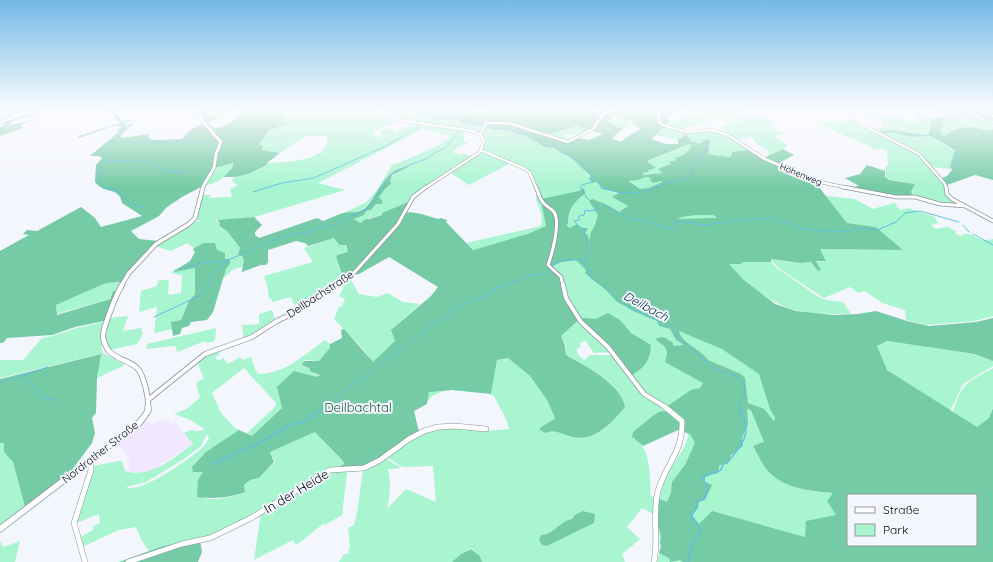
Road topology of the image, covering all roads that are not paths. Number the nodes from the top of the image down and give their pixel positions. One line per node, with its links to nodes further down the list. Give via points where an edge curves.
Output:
1 (215, 135): 10 (main road, via 221,142 214,168 202,188 195,218 156,244 129,273 119,289 104,329 103,337 108,350 137,368)
2 (481, 135): 7 (street, via 484,142)
3 (548, 135): 4 (street, via 568,142)
4 (581, 135)
5 (728, 135): 8 (street, Höhenweg, via 763,158 815,181 896,197 914,197 940,204)
6 (883, 135): 8 (street, via 915,151 941,178 949,196)
7 (481, 150): 10 (street, Deilbachstraße, via 413,197 398,224 352,275 320,294 300,310 252,337 205,354); 16 (street, via 530,173 542,202 555,215 556,232 549,268 561,277 566,298 575,313 608,347 644,394 682,421 680,447 663,479 657,501 658,546)
8 (965, 206): 9 (street)
9 (993, 221)
10 (150, 399): 12 (main road, Nordrather Straße, via 148,411 140,422)
11 (486, 429): 15 (street, In der Heide, via 459,425 424,431 385,457 363,468 330,470 251,518 210,538 182,544)
12 (88, 462): 13 (main road, Nordrather Straße); 14 (street, via 91,464 91,470 74,523)
13 (0, 529)
14 (85, 562)
15 (128, 562)
16 (654, 562)

